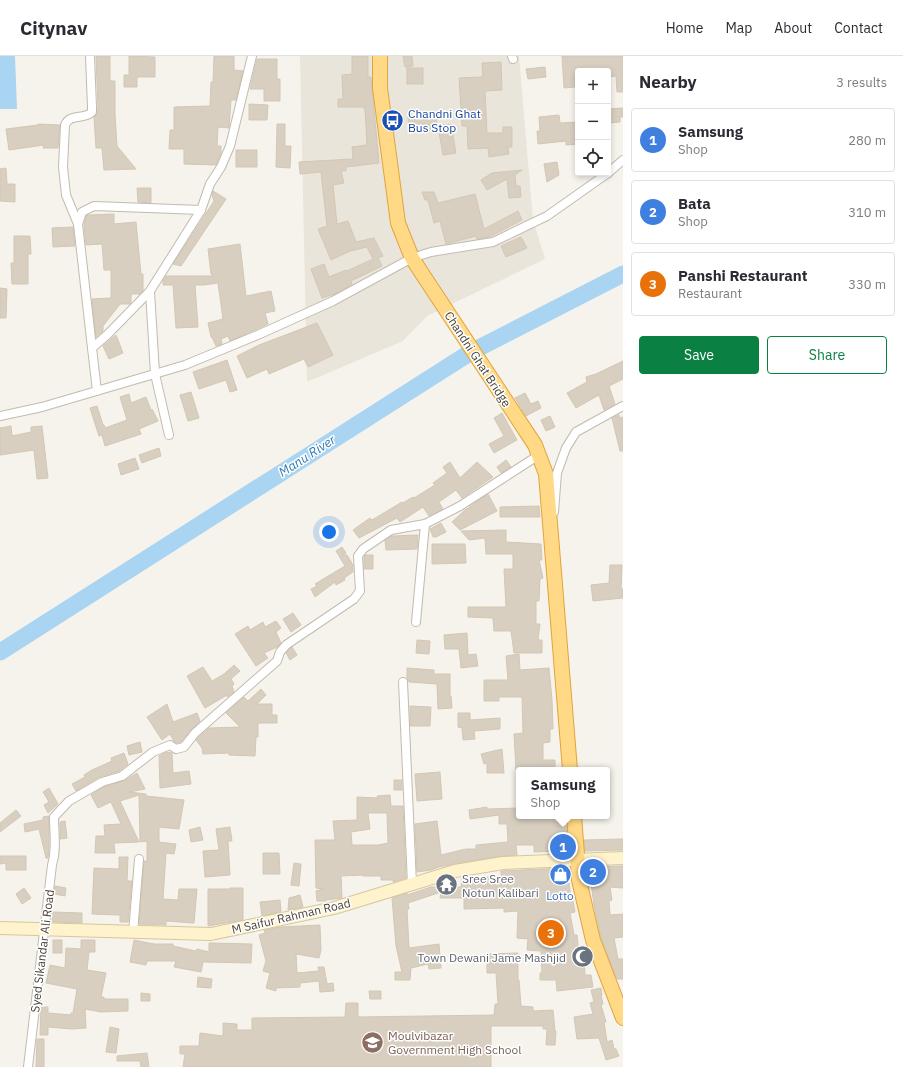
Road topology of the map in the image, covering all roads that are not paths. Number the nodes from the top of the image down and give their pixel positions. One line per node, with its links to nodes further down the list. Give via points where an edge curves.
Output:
1 (90, 56): 8 (street, via 92,112 67,120 65,125 63,167 66,195)
2 (252, 56): 7 (street, via 230,146 210,184)
3 (380, 56): 9 (highway, Chandni Ghat Bridge, via 380,88 398,223)
4 (623, 160): 5 (street)
5 (611, 170)
6 (604, 176): 9 (street, via 547,216 493,242 431,252)
7 (201, 210): 8 (street, via 94,206 82,212); 10 (street)
8 (78, 224): 11 (street)
9 (412, 258): 12 (street, via 319,307 260,334 185,365); 17 (highway, Chandni Ghat Bridge)
10 (150, 291): 11 (street); 12 (street)
11 (92, 348): 13 (street)
12 (155, 374): 13 (street); 16 (street)
13 (98, 391): 15 (street)
14 (623, 406): 19 (street, via 576,432 566,448 557,473)
15 (0, 416)
16 (169, 435)
17 (537, 450): 18 (street, via 460,506); 19 (highway, Chandni Ghat Bridge, via 546,474)
18 (425, 524): 20 (street); 29 (street, Syed Sikandar Ali Road, via 391,530 363,549 358,556 360,591 354,599 286,645 277,661 195,733 184,747 176,749 170,745 153,752 122,776 102,782 69,801 54,817 56,855 52,865)
19 (552, 543): 22 (highway, Chandni Ghat Bridge)
20 (416, 622)
21 (403, 682): 27 (street)
22 (570, 767)
23 (574, 819): 26 (highway)
24 (623, 858): 26 (main road, M Saifur Rahman Road)
25 (139, 859): 30 (street)
26 (577, 860): 27 (main road, M Saifur Rahman Road, via 503,863 455,871); 31 (highway, via 593,940)
27 (412, 884): 30 (main road, M Saifur Rahman Road, via 334,908 211,934)
28 (0, 928): 29 (main road, M Saifur Rahman Road)
29 (45, 928): 30 (main road, M Saifur Rahman Road); 32 (street, Syed Sikandar Ali Road)
30 (133, 933)
31 (623, 1018)
32 (28, 1067)

